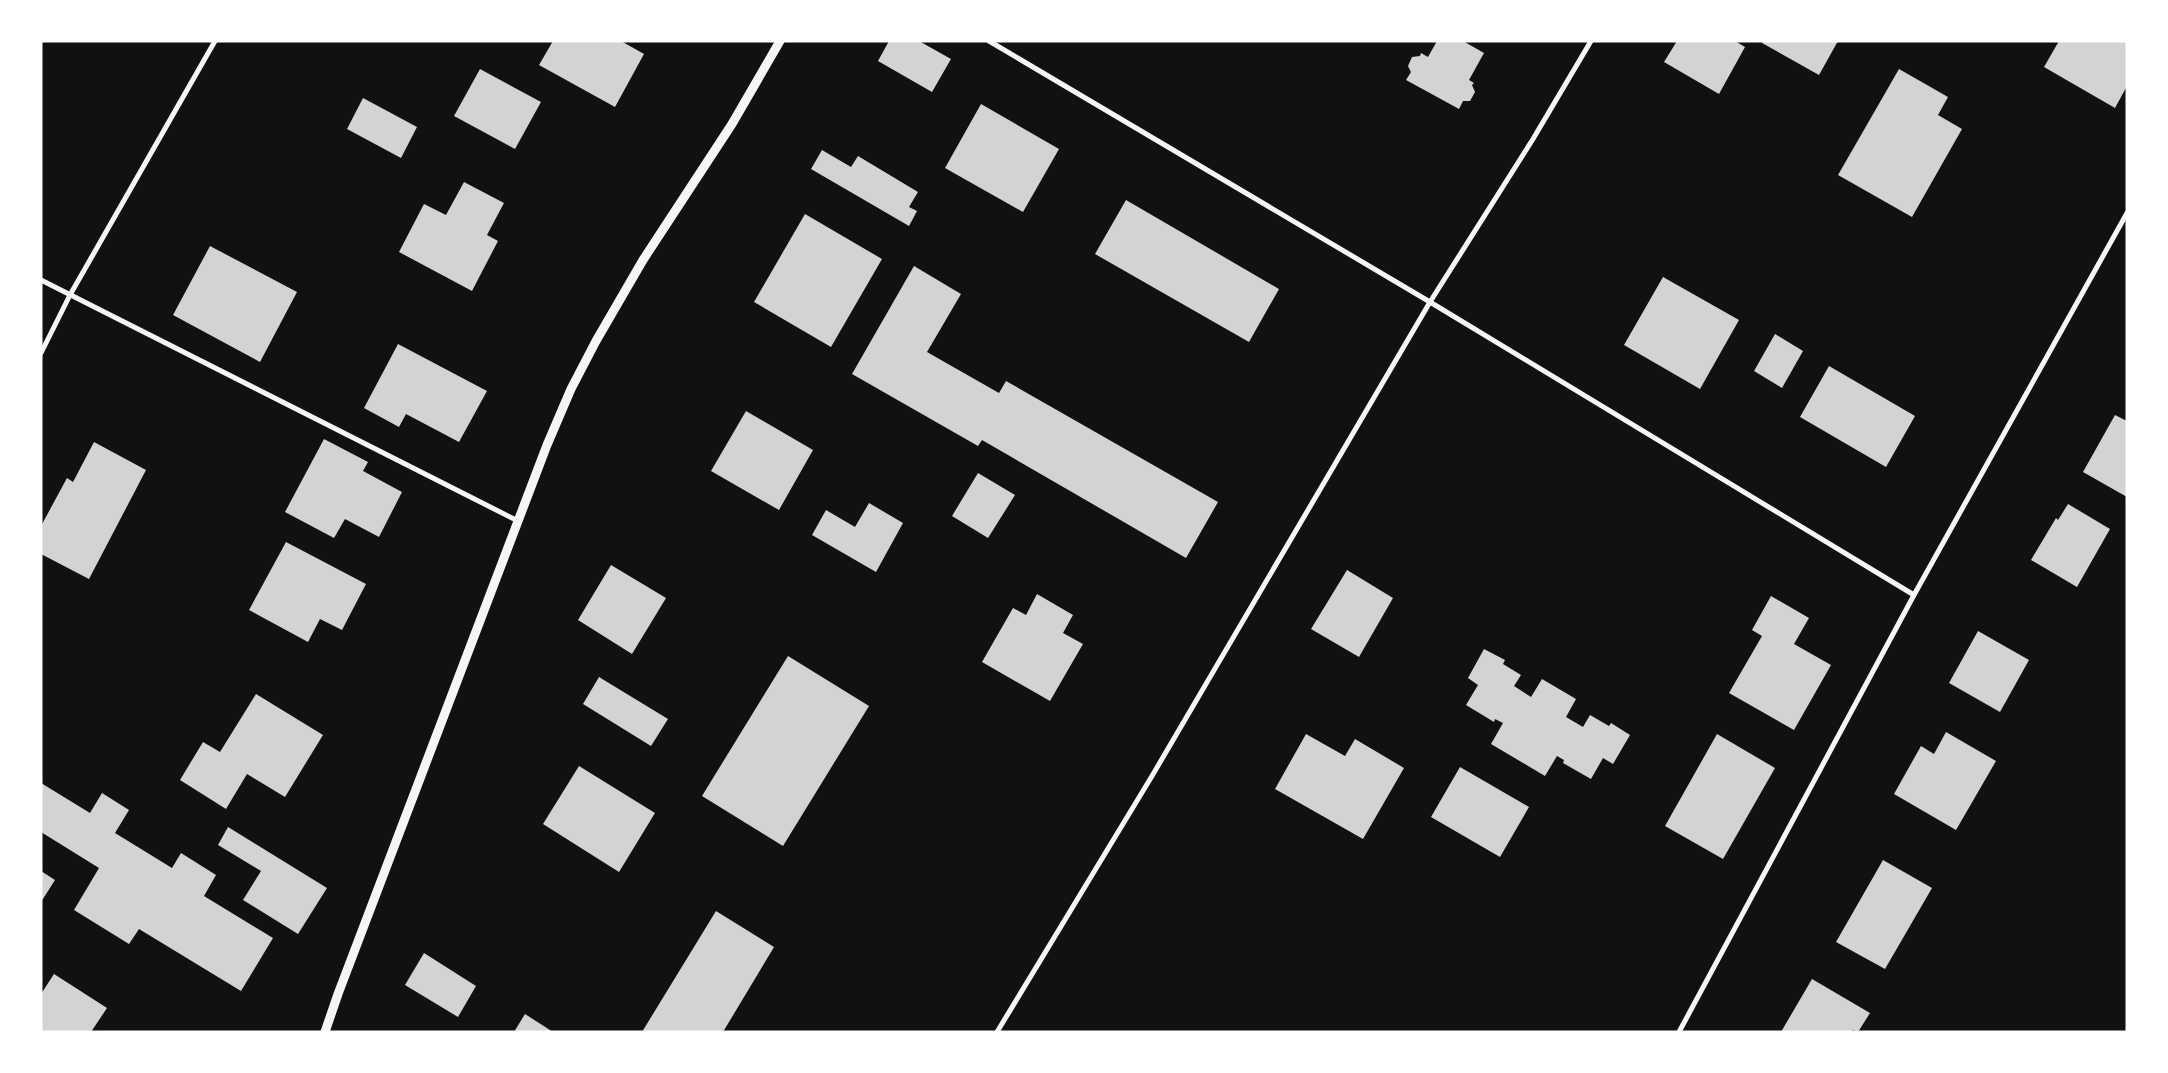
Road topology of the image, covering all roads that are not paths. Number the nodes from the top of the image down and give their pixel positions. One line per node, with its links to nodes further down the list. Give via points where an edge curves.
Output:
1 (215, 41): 7 (street)
2 (780, 41): 10 (street, via 596,341 571,389)
3 (989, 41): 8 (street)
4 (1591, 41): 8 (street, via 1533,140)
5 (2127, 213): 11 (street)
6 (41, 280): 7 (street)
7 (70, 295): 9 (street); 10 (street)
8 (1430, 302): 11 (street); 13 (street)
9 (41, 352)
10 (518, 521): 12 (street)
11 (1914, 595): 14 (street)
12 (325, 1032)
13 (998, 1032)
14 (1680, 1032)

